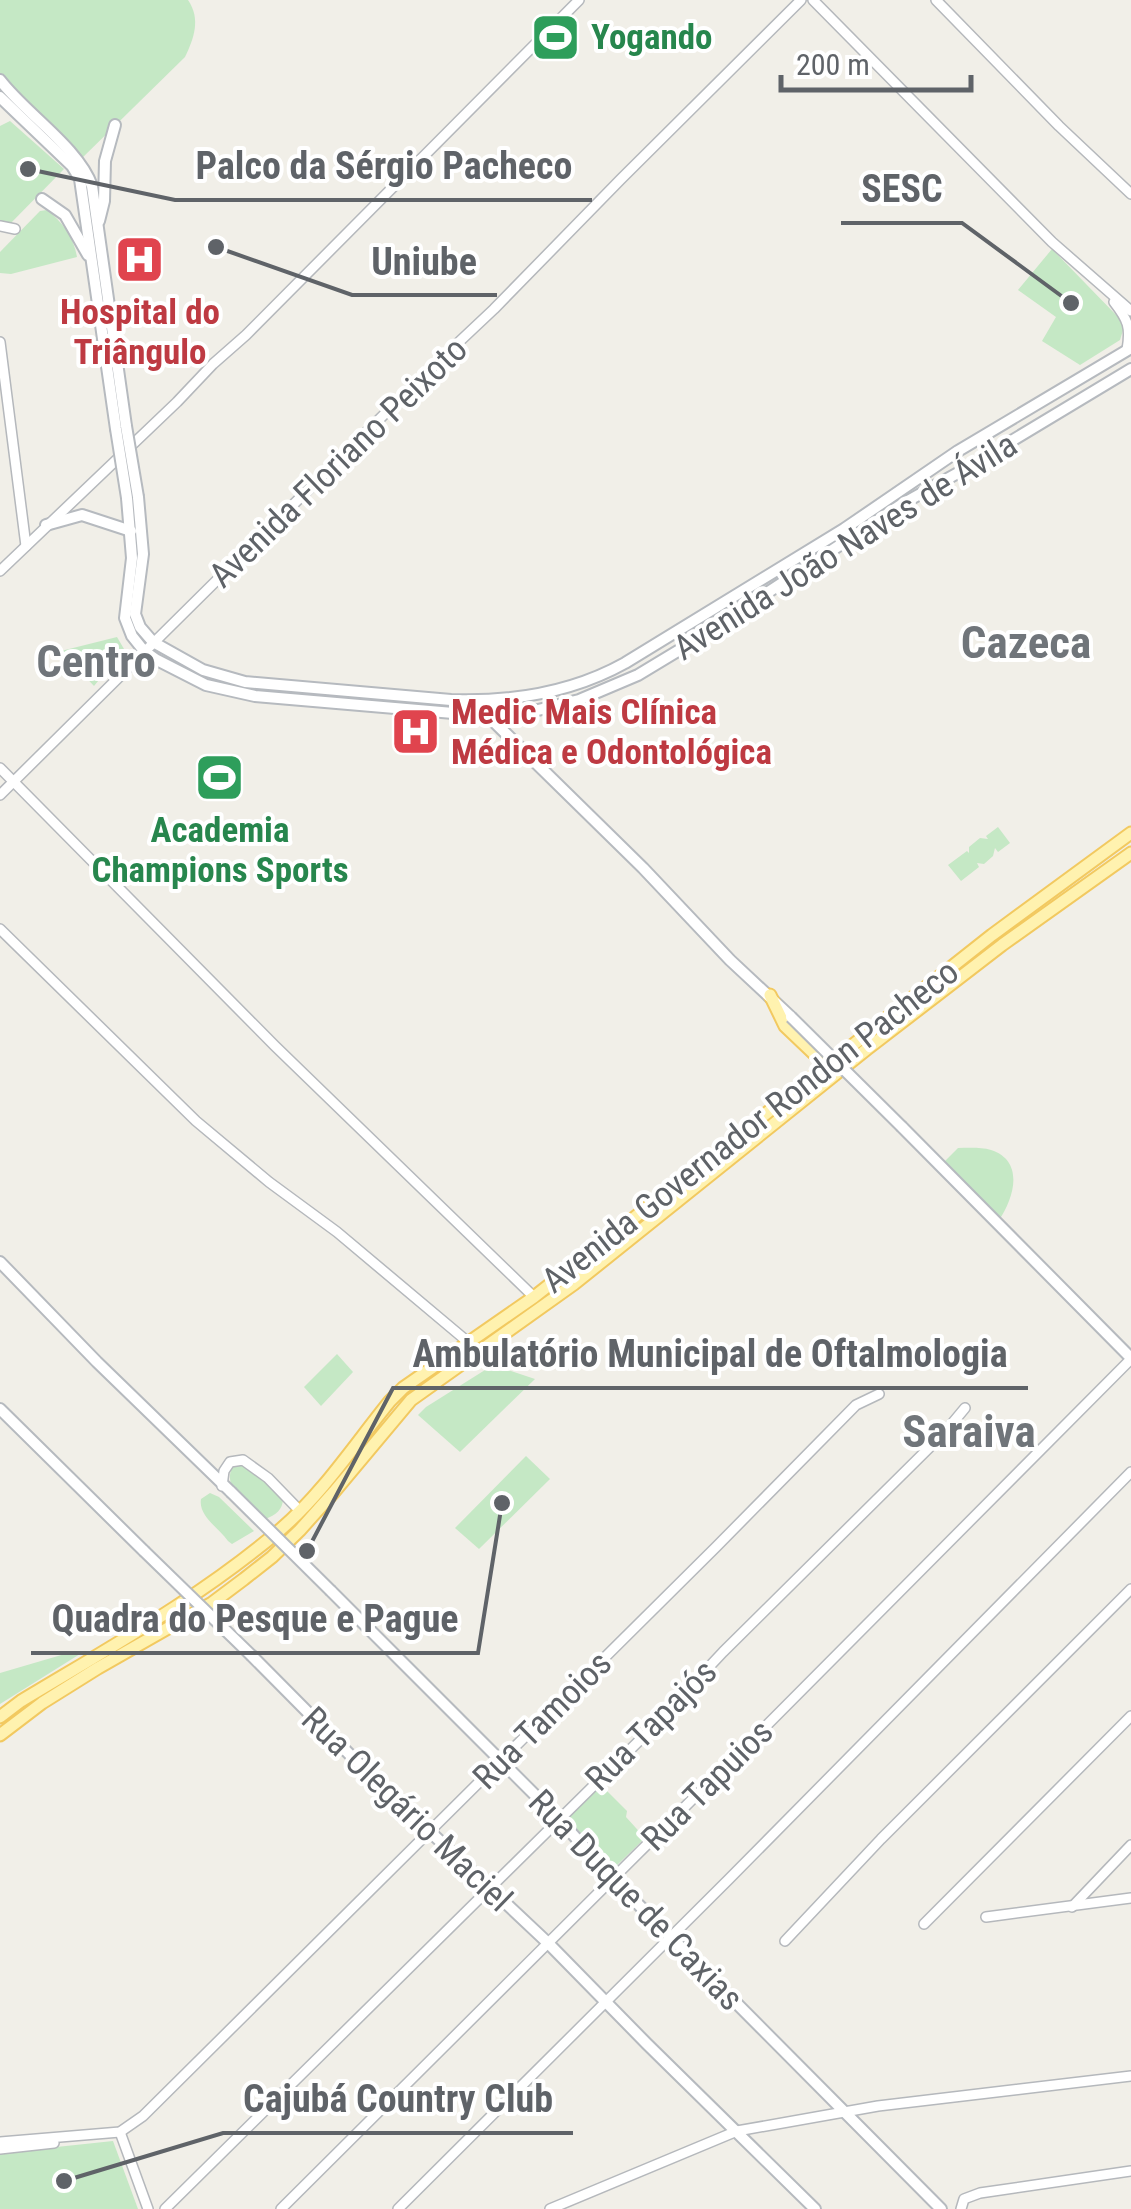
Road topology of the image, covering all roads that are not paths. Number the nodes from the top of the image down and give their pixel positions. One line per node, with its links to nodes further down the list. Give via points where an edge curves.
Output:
1 (579, 0): 24 (street)
2 (801, 0): 28 (street, Avenida Floriano Peixoto)
3 (813, 0): 16 (street)
4 (936, 0): 9 (street)
5 (0, 80): 6 (main road)
6 (8, 103): 8 (main road)
7 (115, 125): 12 (main road)
8 (84, 176): 12 (main road, via 92,186); 14 (main road)
9 (1131, 194)
10 (42, 199): 14 (main road, via 65,215)
11 (0, 226): 13 (street)
12 (98, 227): 15 (main road)
13 (15, 229)
14 (92, 263): 15 (main road)
15 (98, 275): 23 (main road, bridge)
16 (1104, 288): 17 (street); 19 (street, via 1130,326)
17 (1131, 311)
18 (0, 342): 26 (street)
19 (1129, 349): 21 (main road, Avenida João Naves de Ávila)
20 (1131, 369): 22 (main road, Avenida João Naves de Ávila)
21 (1068, 385): 22 (main road); 28 (main road, Avenida João Naves de Ávila, via 626,662 561,688 478,700 259,685 203,670)
22 (1078, 400): 30 (main road, Avenida João Naves de Ávila, via 629,679 568,703)
23 (132, 498): 25 (main road); 28 (main road, via 143,554 135,614)
24 (46, 525): 25 (main road, via 82,515); 26 (street)
25 (131, 531): 29 (main road, via 125,618)
26 (26, 546): 27 (street)
27 (0, 571)
28 (153, 642): 29 (street, Avenida Floriano Peixoto)
29 (144, 651): 30 (main road, Avenida João Naves de Ávila, via 198,682 255,696); 32 (street, Avenida Floriano Peixoto)
30 (488, 716): 37 (main road)
31 (0, 768): 32 (street)
32 (14, 782): 33 (street, Avenida Floriano Peixoto); 40 (street)
33 (0, 795)
34 (1131, 833): 38 (main road, Avenida Governador Rondon Pacheco)
35 (1131, 853): 52 (main road, Avenida Governador Rondon Pacheco, via 853,1060 574,1284 411,1400 300,1530 244,1580)
36 (0, 929): 41 (street, via 196,1122)
37 (770, 996): 38 (main road, via 785,1026); 42 (main road, bridge)
38 (826, 1065): 40 (main road, Avenida Governador Rondon Pacheco)
39 (0, 1262): 47 (main road, Rua Duque de Caxias)
40 (534, 1297): 41 (main road, Avenida Governador Rondon Pacheco)
41 (468, 1342): 48 (main road, Avenida Governador Rondon Pacheco, via 394,1397)
42 (1131, 1358): 57 (street, Rua Tapuios)
43 (879, 1394): 53 (street, Rua Tamoios, via 856,1405)
44 (965, 1408): 54 (street, Rua Tapajós)
45 (0, 1409): 55 (main road, Rua Olegário Maciel, bridge)
46 (1131, 1472): 63 (street)
47 (226, 1489): 48 (street, via 224,1472 230,1462 243,1460); 53 (main road, Rua Duque de Caxias, bridge)
48 (300, 1511): 51 (main road, Avenida Governador Rondon Pacheco, via 193,1594)
49 (1131, 1588): 64 (street)
50 (1131, 1716): 62 (street)
51 (0, 1717)
52 (0, 1735)
53 (499, 1762): 54 (main road, Rua Duque de Caxias); 55 (street, Rua Tamoios)
54 (558, 1818): 57 (main road, Rua Duque de Caxias); 58 (street, Rua Tapajós)
55 (429, 1832): 58 (main road, Rua Olegário Maciel); 70 (street, Rua Tamoios)
56 (1131, 1845): 60 (street)
57 (613, 1879): 63 (main road, Rua Duque de Caxias); 65 (street, Rua Tapuios)
58 (489, 1888): 65 (main road, Rua Olegário Maciel); 75 (street, Rua Tapajós)
59 (1131, 1898): 60 (street)
60 (1072, 1906): 61 (street)
61 (986, 1917)
62 (924, 1924)
63 (670, 1936): 66 (street); 68 (main road, Rua Duque de Caxias)
64 (786, 1941)
65 (548, 1942): 66 (main road, Rua Olegário Maciel); 76 (street, Rua Tapuios)
66 (606, 2001): 69 (main road, Rua Olegário Maciel); 77 (street)
67 (1131, 2076): 68 (street)
68 (844, 2111): 69 (street); 80 (main road, Rua Duque de Caxias)
69 (737, 2131): 78 (street); 79 (main road, Rua Olegário Maciel)
70 (120, 2134): 71 (street); 74 (street)
71 (0, 2146)
72 (1131, 2171): 73 (street, via 980,2193)
73 (962, 2205)
74 (148, 2209)
75 (164, 2209)
76 (281, 2209)
77 (398, 2209)
78 (550, 2209)
79 (815, 2209)
80 (941, 2209)

